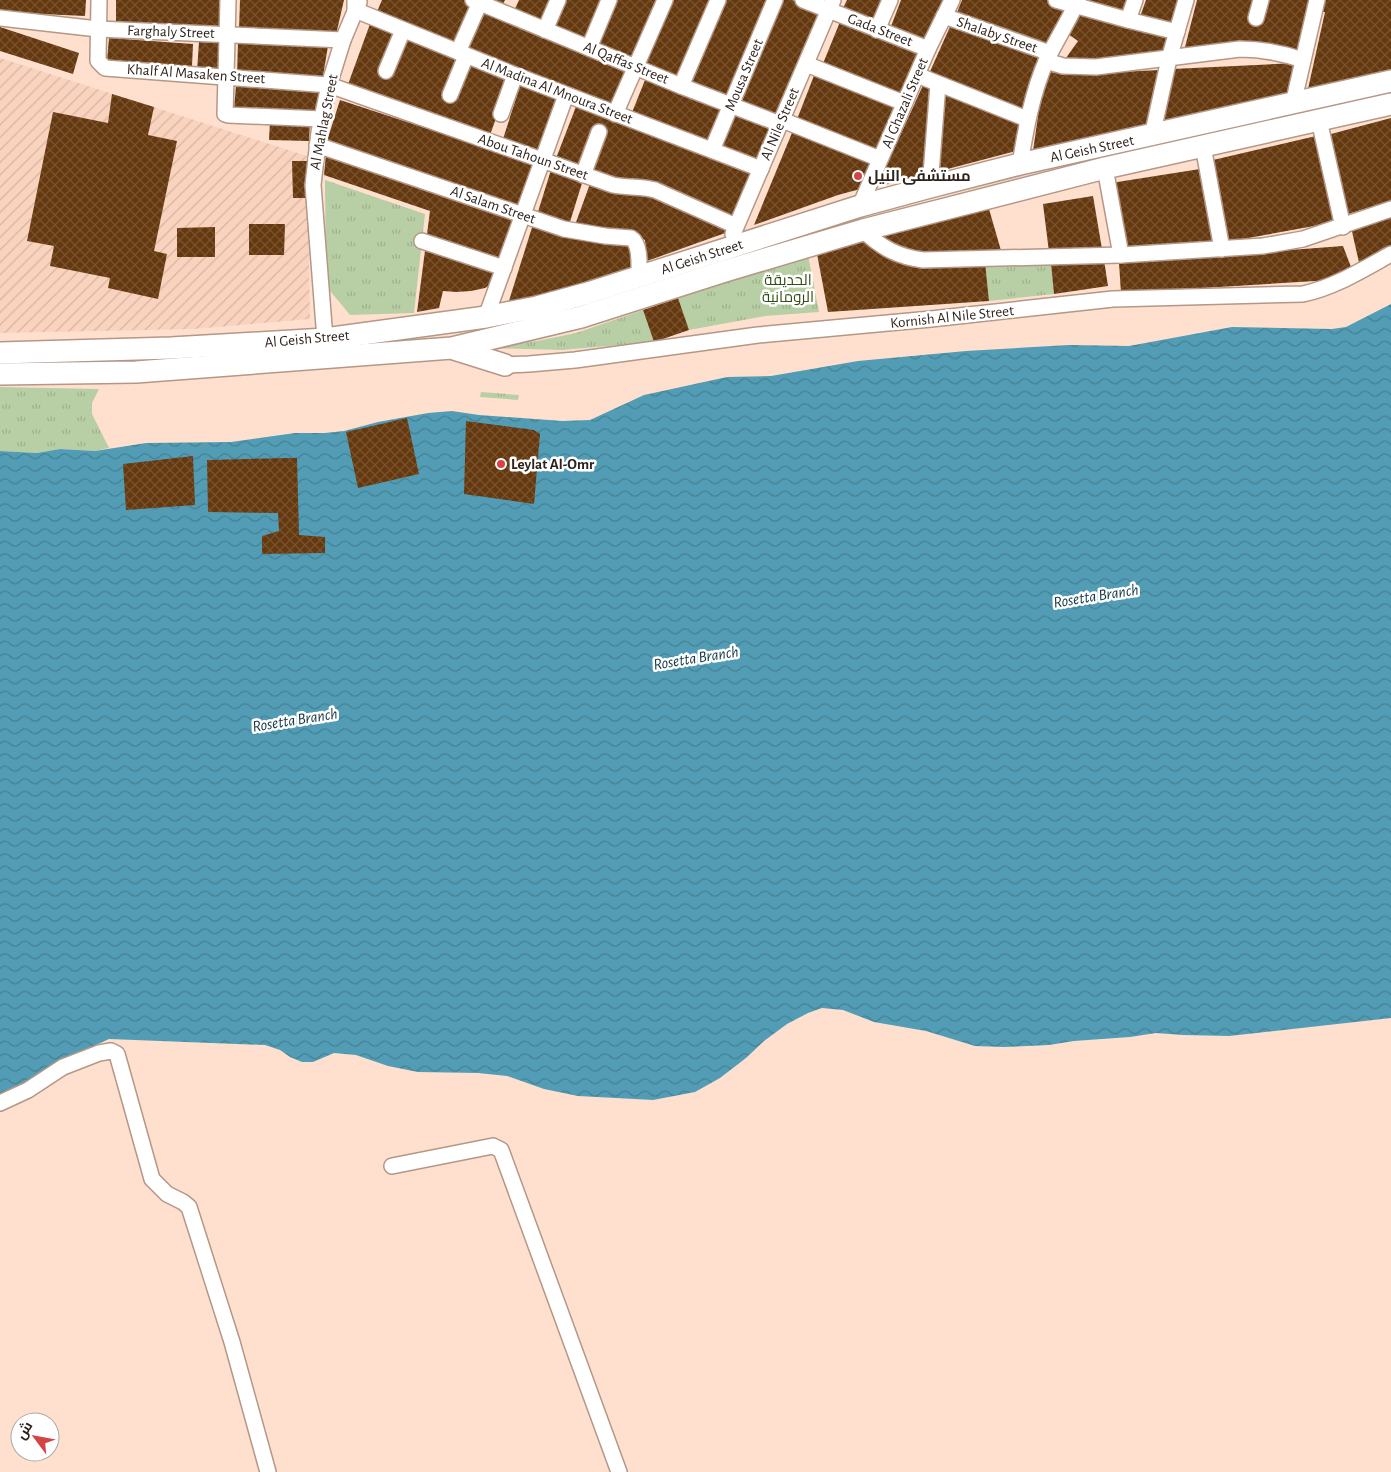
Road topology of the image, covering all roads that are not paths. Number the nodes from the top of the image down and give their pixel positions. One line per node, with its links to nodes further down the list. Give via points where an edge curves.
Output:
1 (99, 0): 25 (street, Khalf Al Masaken Street)
2 (228, 0): 30 (street)
3 (558, 0): 27 (street)
4 (609, 0): 32 (street)
5 (665, 0): 39 (street)
6 (718, 0): 47 (street)
7 (775, 0): 53 (street, Mousa Street)
8 (803, 0): 19 (street, Gada Street)
9 (890, 0): 28 (street)
10 (952, 0): 21 (street, Al Ghazali Street)
11 (1056, 0): 18 (street)
12 (1135, 0): 24 (street)
13 (1186, 0): 29 (street)
14 (1261, 0): 23 (street)
15 (1317, 0): 37 (street)
16 (478, 1): 20 (street, Al Qaffas Street); 34 (street)
17 (357, 3): 26 (street, Al Madina Al Mnoura Street); 31 (street, Al Mahlag Street)
18 (1077, 3): 24 (street); 35 (street)
19 (831, 5): 28 (street, Gada Street); 38 (street, Al Nile Street)
20 (506, 7): 27 (street, Al Qaffas Street)
21 (944, 16): 33 (street, Al Ghazali Street); 35 (street, Shalaby Street)
22 (0, 18): 25 (street, Farghaly Street)
23 (1256, 18)
24 (1128, 20): 29 (street)
25 (98, 29): 30 (street, Farghaly Street); 42 (street, Khalf Al Masaken Street, via 98,61 105,68)
26 (403, 30): 34 (street, Al Madina Al Mnoura Street); 40 (street)
27 (545, 30): 32 (street, Al Qaffas Street)
28 (878, 30): 33 (street, Gada Street)
29 (1177, 32): 36 (street)
30 (227, 34): 31 (street, Farghaly Street); 42 (street)
31 (343, 40): 46 (street, Al Mahlag Street)
32 (588, 48): 39 (street, Al Qaffas Street)
33 (928, 49): 43 (street, Al Ghazali Street)
34 (462, 54): 41 (street, Al Madina Al Mnoura Street); 48 (street)
35 (1048, 57): 36 (street, Shalaby Street, via 1062,66 1079,68); 57 (street)
36 (1170, 59): 37 (street, Shalaby Street, via 1262,49); 61 (street)
37 (1303, 60): 51 (street)
38 (806, 64): 50 (street); 59 (street, Al Nile Street)
39 (635, 67): 47 (street, Al Qaffas Street); 55 (street)
40 (386, 71)
41 (515, 75): 49 (street, Al Madina Al Mnoura Street); 54 (street)
42 (225, 76): 46 (street, Khalf Al Masaken Street); 56 (street, via 226,115)
43 (916, 76): 45 (street); 50 (street, Al Ghazali Street)
44 (1391, 81): 51 (main road, Al Geish Street)
45 (938, 84): 57 (street); 71 (street)
46 (329, 85): 56 (street, Al Mahlag Street); 66 (street, Abou Tahoun Street)
47 (681, 86): 53 (street, Al Qaffas Street)
48 (450, 95)
49 (566, 95): 55 (street, Al Madina Al Mnoura Street); 66 (street)
50 (904, 103): 65 (street, Al Ghazali Street)
51 (1293, 104): 61 (main road, Al Geish Street)
52 (1391, 104): 58 (main road, Al Geish Street)
53 (731, 105): 59 (street, Al Qaffas Street); 64 (street, Mousa Street)
54 (500, 114)
55 (615, 114): 64 (street, Al Madina Al Mnoura Street)
56 (322, 119): 62 (street, Al Mahlag Street)
57 (1027, 119): 67 (street)
58 (1319, 120): 63 (main road, Al Geish Street); 76 (street)
59 (781, 122): 65 (street, Al Qaffas Street); 69 (street, Al Nile Street)
60 (599, 132): 70 (street)
61 (1152, 136): 67 (main road, Al Geish Street)
62 (317, 145): 74 (street, Al Salam Street); 86 (street, Al Mahlag Street, via 313,185)
63 (1203, 146): 68 (main road, Al Geish Street); 80 (street)
64 (712, 150): 69 (street, Al Madina Al Mnoura Street)
65 (880, 159): 72 (street, Al Ghazali Street)
66 (542, 160): 70 (street, Abou Tahoun Street); 74 (street)
67 (1020, 164): 71 (main road, Al Geish Street)
68 (1104, 168): 77 (main road, Al Geish Street); 82 (street)
69 (761, 169): 75 (street, Al Nile Street)
70 (583, 175): 75 (street, Abou Tahoun Street, via 622,187 656,190)
71 (930, 187): 72 (main road, Al Geish Street)
72 (860, 206): 79 (main road, Al Geish Street)
73 (1391, 209): 76 (street)
74 (523, 215): 83 (street); 84 (street, Al Salam Street, via 584,233 634,239)
75 (736, 226): 79 (street, Al Nile Street)
76 (1343, 227): 80 (street, via 1303,239)
77 (864, 230): 82 (street, via 890,251 923,260); 87 (main road, Al Geish Street, via 581,317)
78 (422, 241): 83 (street)
79 (727, 249): 84 (main road, Al Geish Street)
80 (1222, 249): 82 (street)
81 (1391, 254): 89 (street, Kornish Al Nile Street, via 1336,284 1303,294 1113,299 758,335 575,360)
82 (1121, 255)
83 (504, 268): 85 (street)
84 (640, 277): 85 (main road, Al Geish Street, via 588,294)
85 (486, 317): 86 (main road, Al Geish Street)
86 (326, 339): 88 (main road, Al Geish Street, via 171,348)
87 (452, 348): 89 (main road); 90 (main road, Al Geish Street, via 136,372)
88 (3, 351)
89 (505, 365)
90 (0, 374)
91 (0, 1103): 93 (street, via 28,1090 63,1067 106,1052 117,1054 150,1174 163,1191 189,1207 232,1342)
92 (392, 1166): 94 (street, via 493,1146 501,1150)
93 (268, 1472)
94 (619, 1472)

